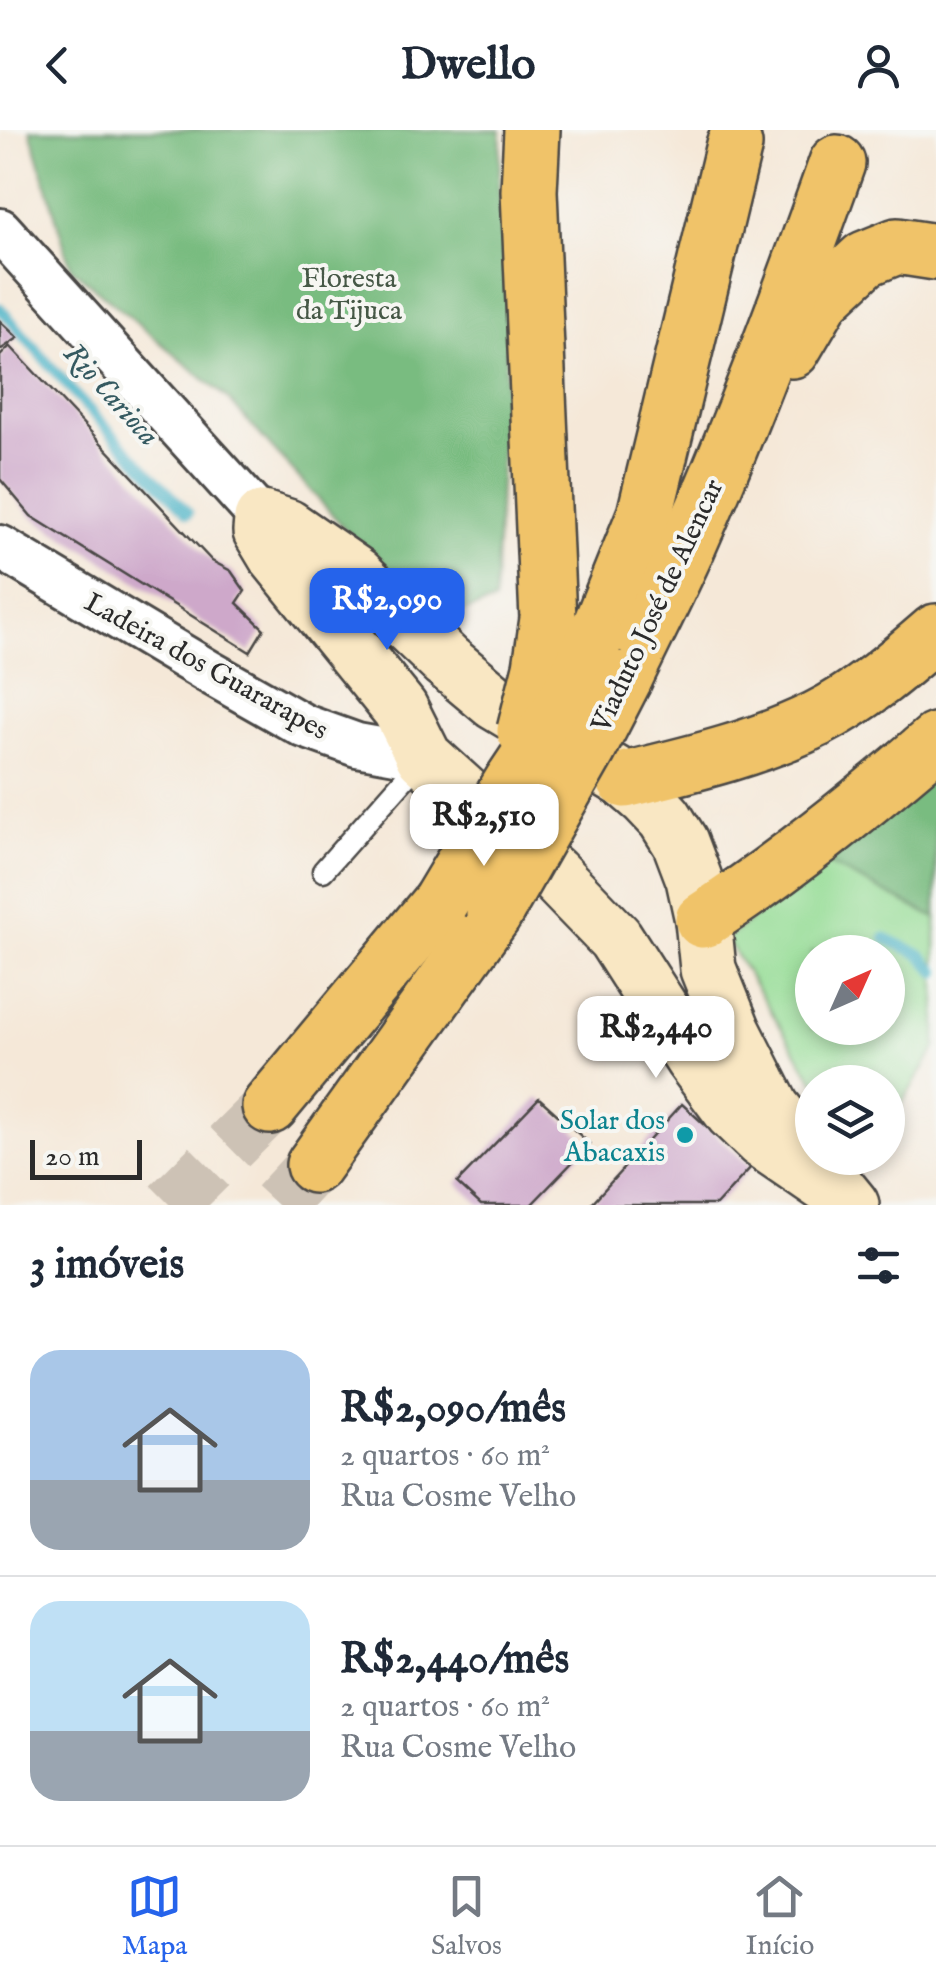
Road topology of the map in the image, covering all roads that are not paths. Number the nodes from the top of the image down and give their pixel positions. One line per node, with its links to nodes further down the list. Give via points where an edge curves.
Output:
1 (532, 130): 10 (highway, via 529,191)
2 (734, 146): 10 (highway, Viaduto José de Alencar, via 646,516)
3 (837, 163): 6 (highway, Viaduto José de Alencar)
4 (0, 230): 7 (street)
5 (936, 252): 6 (highway, via 896,246 865,259 822,299)
6 (721, 468): 10 (highway, Viaduto José de Alencar, via 686,551)
7 (262, 519): 11 (main road, via 299,534 355,574); 13 (main road, via 276,556)
8 (0, 547): 15 (street, Ladeira dos Guararapes, via 304,726 357,745)
9 (936, 632): 16 (highway, via 871,686 819,718 746,750)
10 (589, 646): 21 (highway, Viaduto José de Alencar, bridge, via 566,701 440,902); 22 (highway, Viaduto José de Alencar, bridge, via 588,749 494,914)
11 (446, 661): 12 (main road); 13 (main road, via 424,676)
12 (494, 702): 15 (main road, via 448,726); 16 (main road)
13 (400, 709): 15 (main road)
14 (936, 742): 19 (highway)
15 (424, 757): 17 (lane); 18 (main road)
16 (625, 780): 18 (main road, via 578,806 557,846); 19 (main road, via 648,798 680,842)
17 (323, 871)
18 (554, 874): 20 (main road)
19 (704, 920): 20 (main road, via 659,941); 23 (main road, via 708,970 732,1032 772,1108)
20 (615, 938): 23 (main road, via 733,1113)
21 (270, 1106)
22 (314, 1165)
23 (846, 1200)

